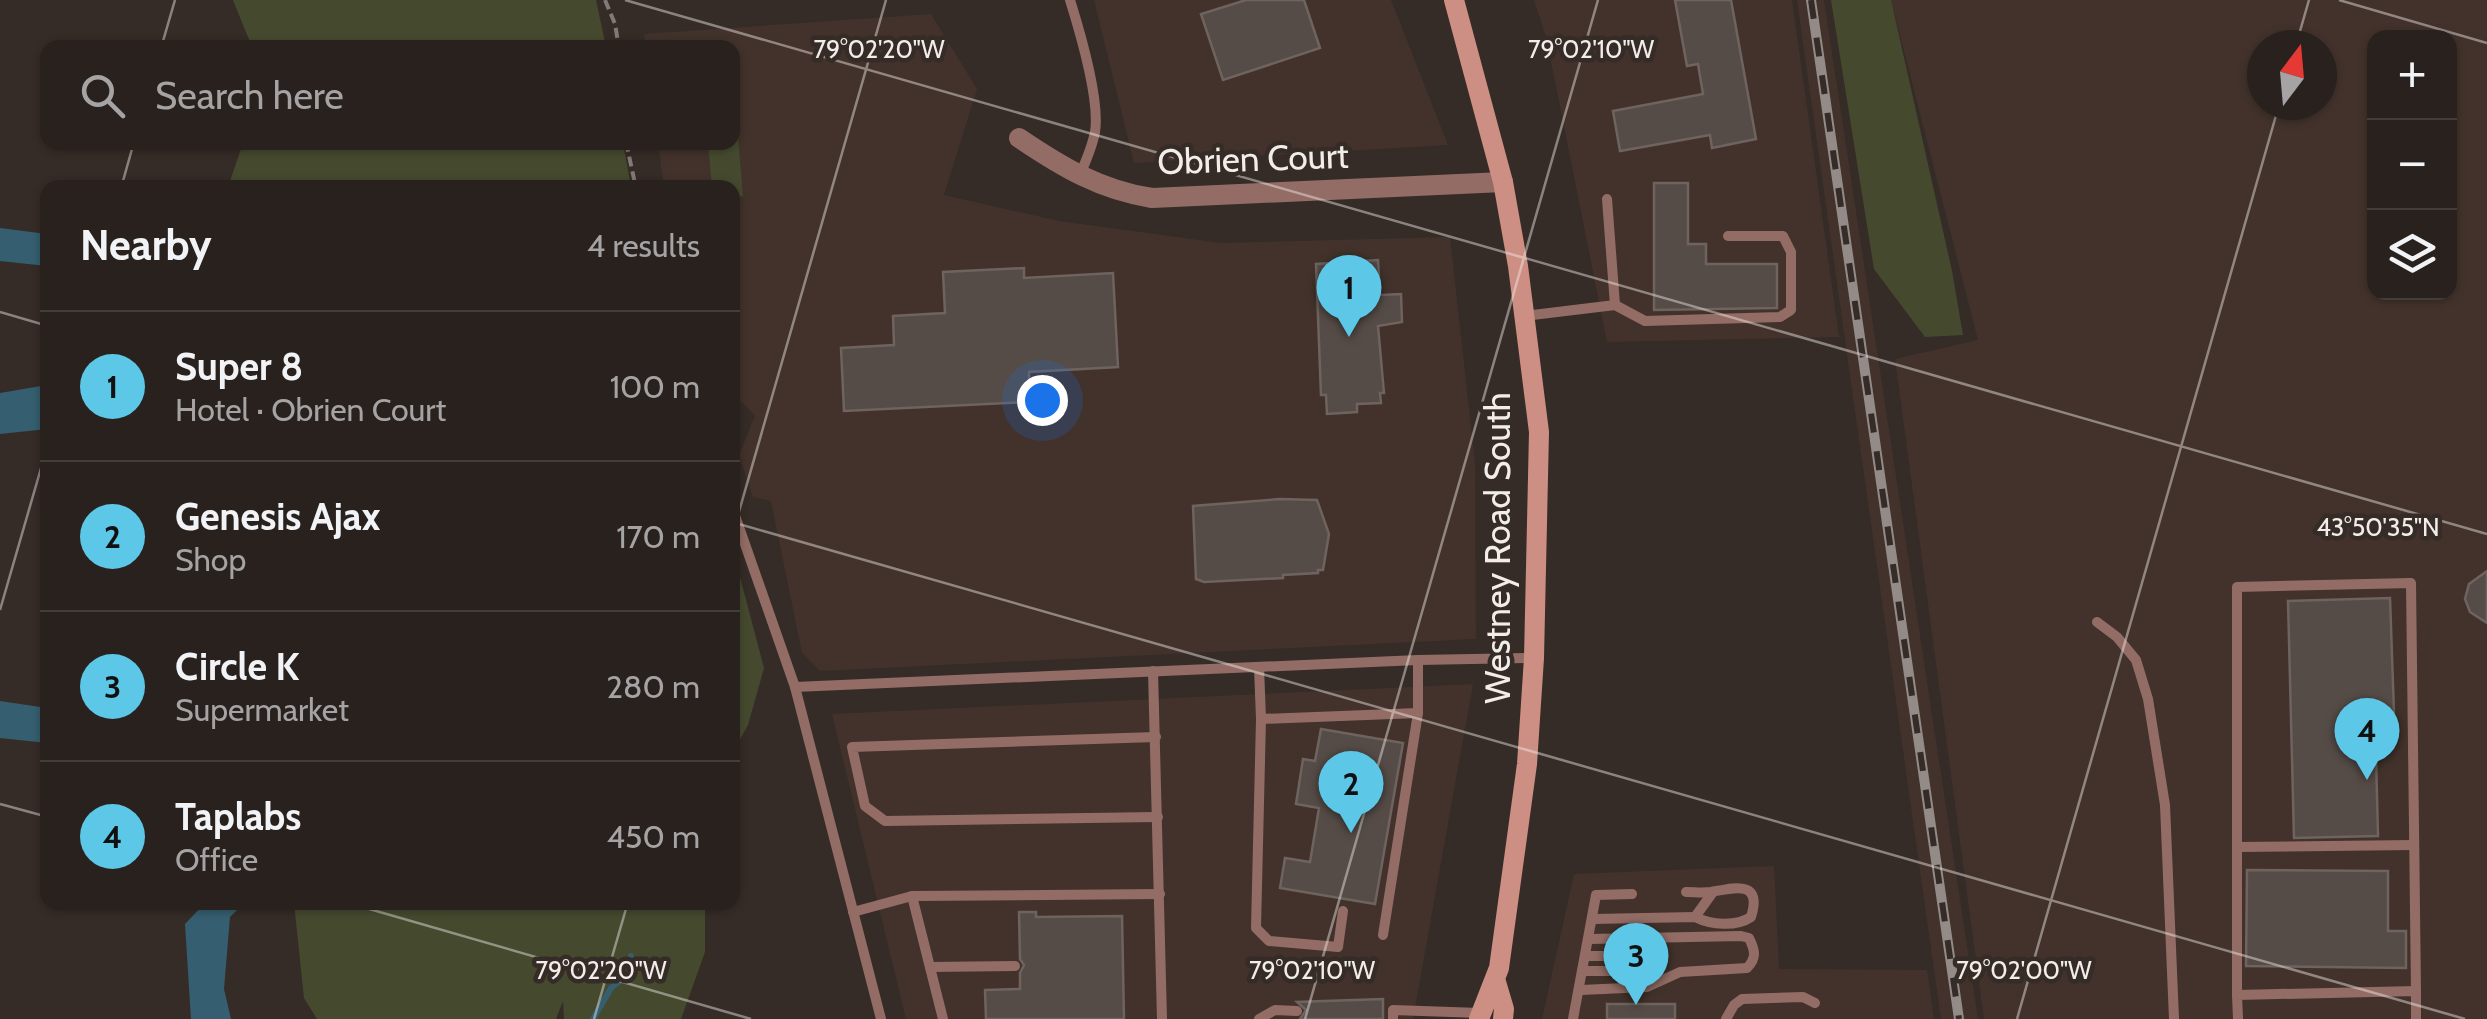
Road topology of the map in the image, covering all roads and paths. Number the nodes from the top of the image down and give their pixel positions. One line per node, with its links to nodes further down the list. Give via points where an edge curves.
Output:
1 (605, 0): 4 (path)
2 (1070, 0): 7 (lane, via 1096,122)
3 (1454, 0): 9 (main road, Westney Road South)
4 (618, 40)
5 (1019, 138): 7 (street, Obrien Court)
6 (628, 150): 8 (path)
7 (1080, 177): 9 (street, Obrien Court, via 1152,198)
8 (634, 180)
9 (1503, 182): 13 (main road, Westney Road South)
10 (1607, 199): 12 (lane)
11 (1728, 236): 12 (lane, via 1783,236 1791,252 1792,310 1780,317 1645,321)
12 (1614, 304): 13 (lane)
13 (1524, 316): 16 (main road, Westney Road South, via 1539,432)
14 (740, 530): 20 (lane)
15 (2096, 622): 59 (lane, via 2118,636 2136,660 2148,699 2165,805)
16 (1534, 658): 17 (lane); 44 (main road, Westney Road South, via 1527,764)
17 (1418, 660): 18 (lane); 21 (lane)
18 (1259, 667): 19 (lane); 22 (lane)
19 (1154, 671): 20 (lane); 23 (lane)
20 (795, 686): 33 (lane)
21 (1418, 713): 22 (lane); 36 (lane)
22 (1261, 718): 32 (lane, via 1256,928 1269,941 1338,947)
23 (1156, 738): 24 (lane); 24 (lane, via 852,747 865,806 885,821)
24 (1158, 817): 29 (lane)
25 (2414, 845): 26 (lane); 26 (lane, via 2411,584 2237,587); 46 (lane)
26 (2237, 847): 47 (lane)
27 (1686, 892): 28 (lane)
28 (1713, 892): 34 (lane); 34 (lane, via 1744,888 1752,896 1751,917 1741,924)
29 (1160, 894): 31 (lane); 54 (lane)
30 (1632, 894): 35 (lane, via 1596,896)
31 (912, 896): 33 (lane); 41 (lane)
32 (1343, 911)
33 (853, 912): 52 (lane)
34 (1695, 917): 35 (lane)
35 (1594, 919): 37 (lane)
36 (1383, 934)
37 (1590, 939): 38 (lane); 45 (lane, via 1741,936 1749,938 1753,962 1747,968 1680,972 1648,986)
38 (1587, 956): 39 (lane); 43 (lane)
39 (1633, 956)
40 (1015, 966): 41 (lane)
41 (930, 967): 53 (lane)
42 (1633, 971): 43 (lane)
43 (1585, 972): 45 (lane)
44 (1496, 982): 51 (main road, Westney Road South); 56 (main road, Westney Road South)
45 (1581, 990): 57 (lane)
46 (2416, 991): 47 (lane); 61 (lane)
47 (2237, 996): 60 (lane)
48 (1814, 1003): 58 (lane, via 1804,997 1742,999)
49 (1297, 1011): 55 (lane, via 1275,1010)
50 (1390, 1013): 51 (lane)
51 (1479, 1016)
52 (880, 1019)
53 (943, 1019)
54 (1162, 1019)
55 (1259, 1019)
56 (1502, 1019)
57 (1574, 1019)
58 (1726, 1019)
59 (2174, 1019)
60 (2238, 1019)
61 (2416, 1019)

